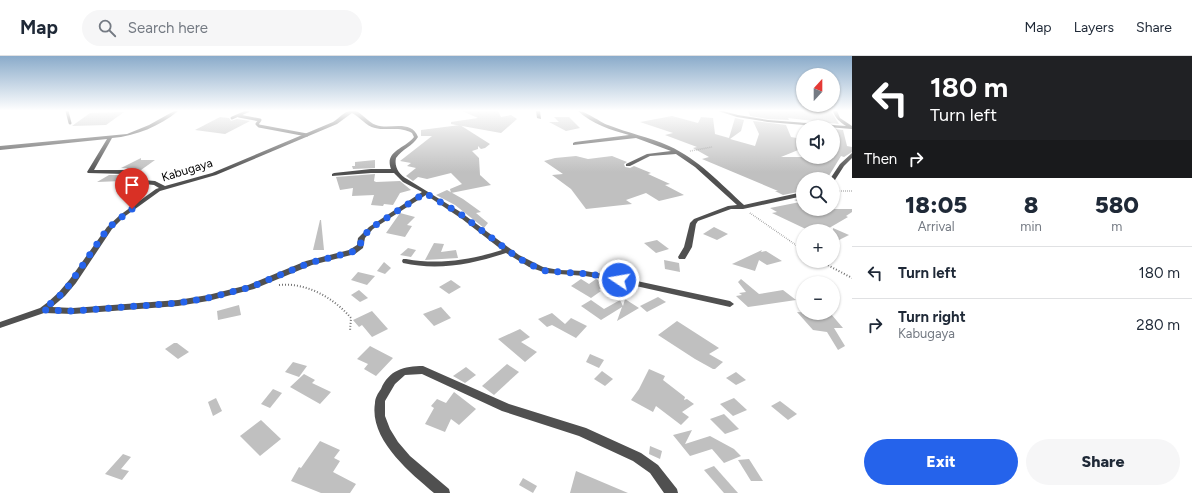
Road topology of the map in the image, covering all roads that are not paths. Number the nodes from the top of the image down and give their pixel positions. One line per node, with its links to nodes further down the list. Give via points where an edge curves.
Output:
1 (140, 131): 8 (street)
2 (287, 131): 6 (lane)
3 (315, 131): 6 (street, Kabugaya)
4 (412, 131): 14 (street, via 416,137 414,142 393,158 392,164)
5 (624, 131): 7 (street)
6 (307, 135): 17 (street, Kabugaya, via 214,174)
7 (636, 136): 9 (street); 11 (street)
8 (110, 138): 10 (street); 17 (street, via 90,172 126,172 131,175 128,181 155,183)
9 (575, 144)
10 (0, 148)
11 (676, 152): 13 (street, via 649,155); 20 (street, via 702,170)
12 (852, 154): 15 (street)
13 (628, 165)
14 (396, 171): 16 (street, via 371,170); 18 (street)
15 (838, 172)
16 (334, 175)
17 (164, 188): 25 (street, Kabugaya, via 108,228 65,291)
18 (425, 193): 21 (street, via 459,213); 25 (street, via 371,228 362,238 360,246 352,252 309,263 262,283 208,298 178,303 72,311)
19 (796, 195): 20 (street)
20 (743, 206): 22 (street, via 723,209 696,220 693,223 688,247)
21 (508, 250): 23 (street, via 476,260 436,266); 24 (street, via 529,264 546,271 590,274)
22 (682, 257)
23 (406, 262)
24 (730, 304)
25 (43, 310): 26 (street, Kabugaya)
26 (0, 325)
27 (444, 493): 28 (street, via 419,473 394,446 382,426 379,412 380,394 398,373 424,370 506,408 592,436 646,463)
28 (672, 493)

